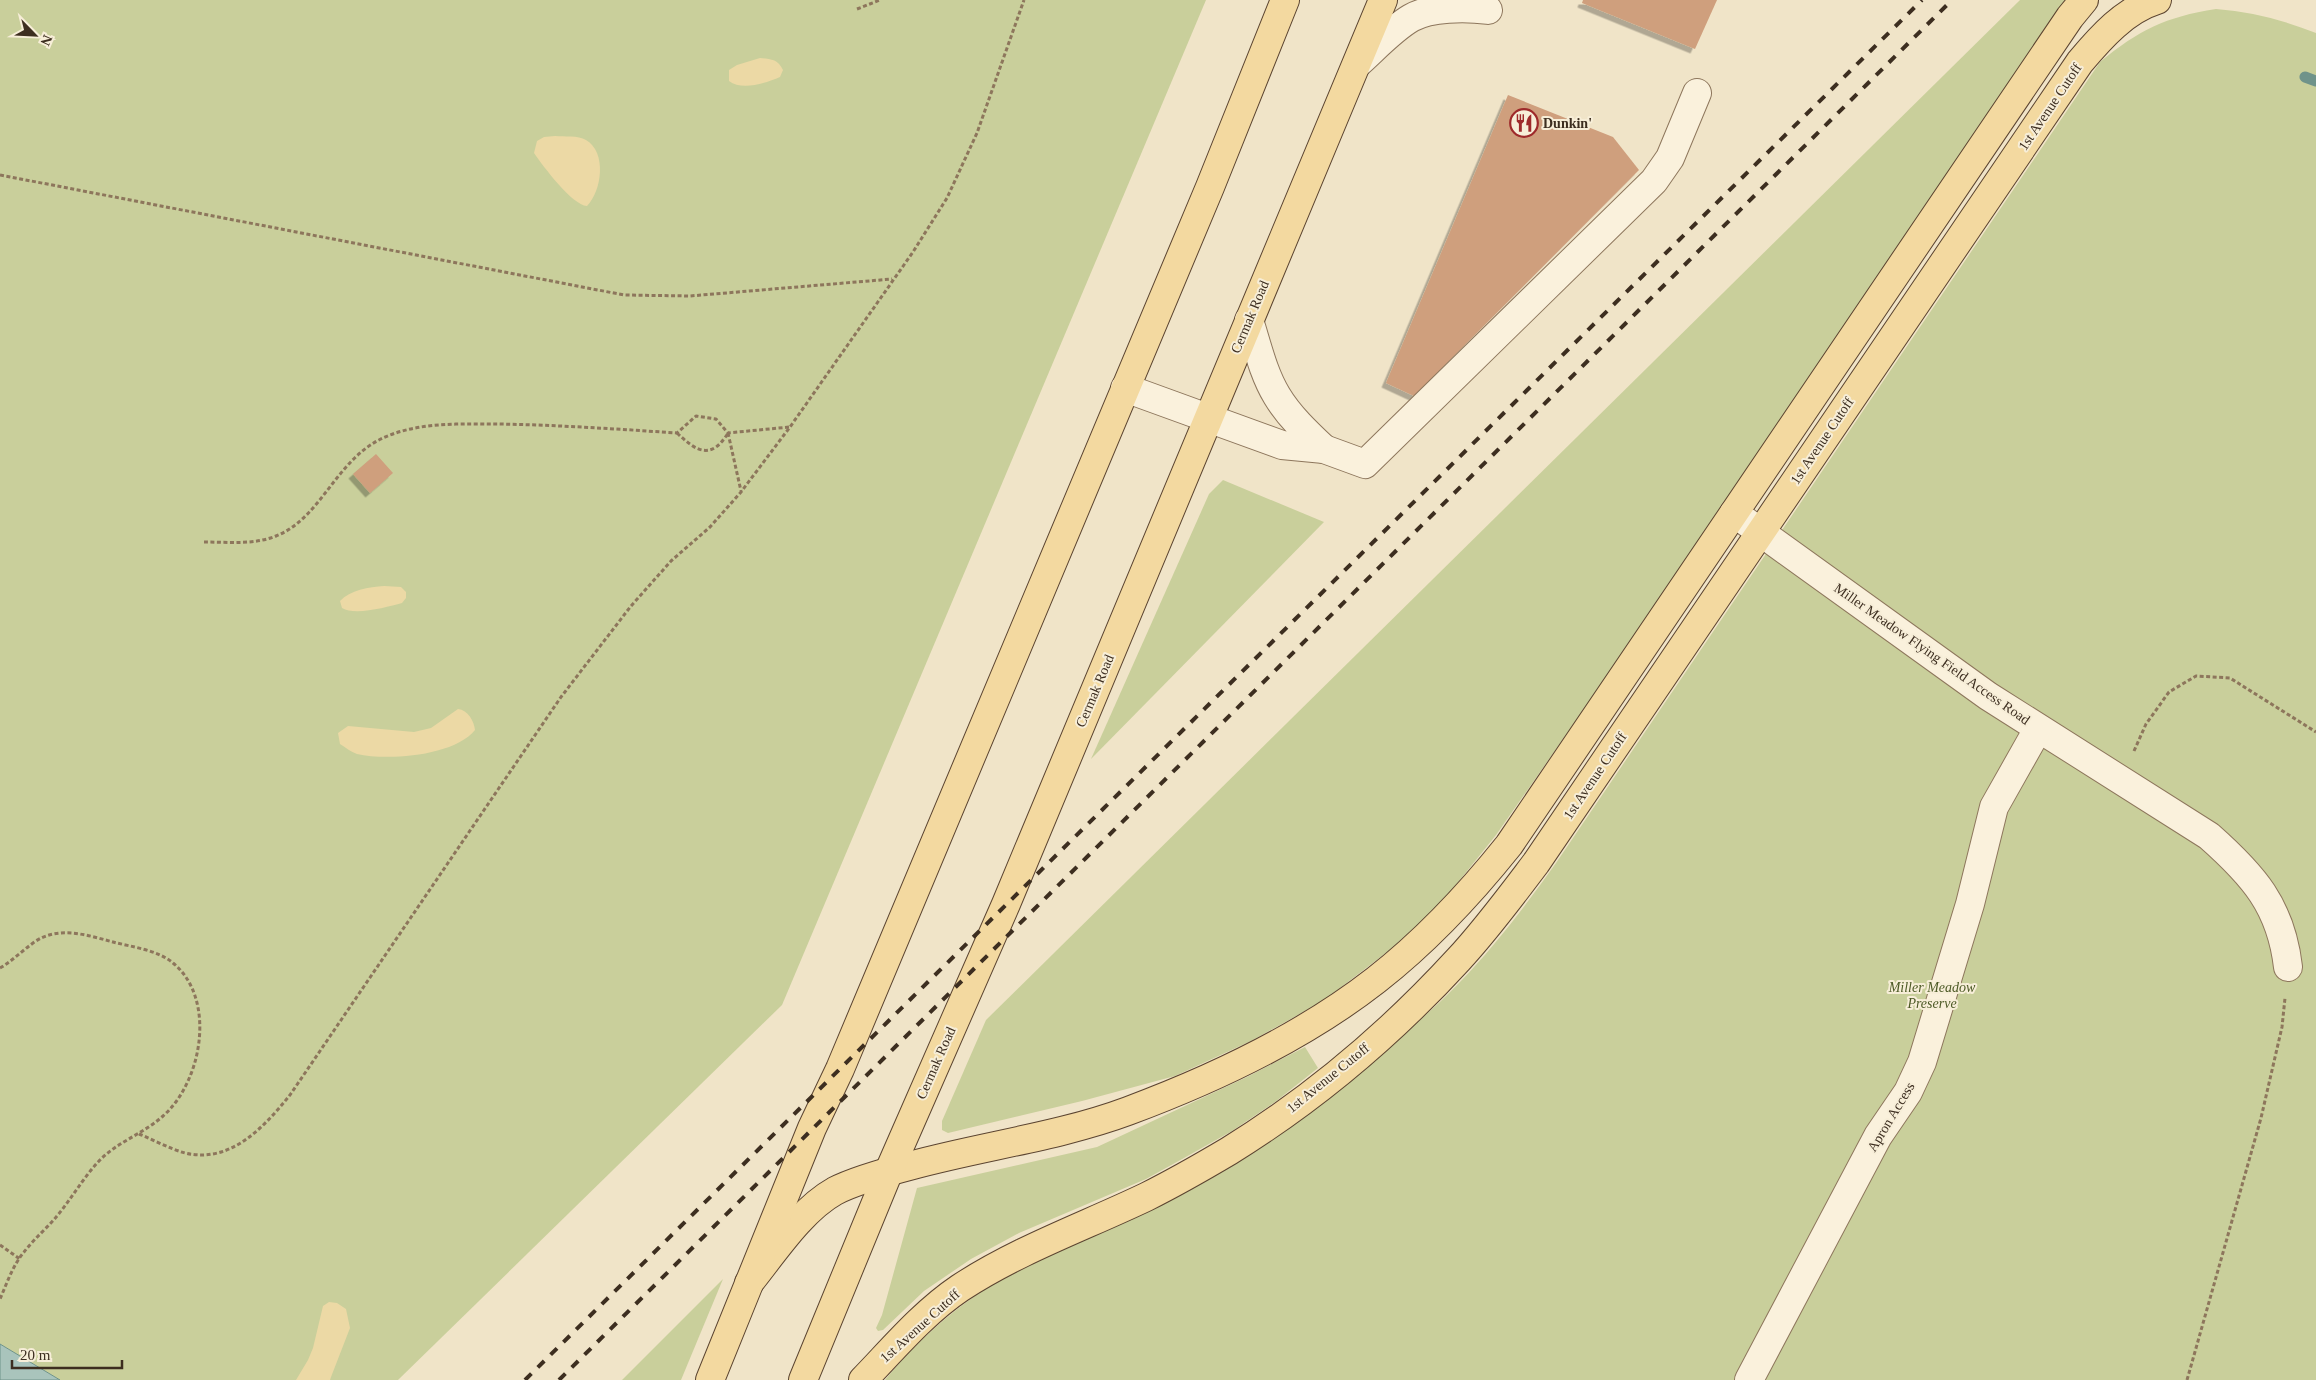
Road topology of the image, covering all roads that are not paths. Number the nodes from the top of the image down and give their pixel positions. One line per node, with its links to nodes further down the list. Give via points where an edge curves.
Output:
1 (1285, 0): 9 (main road)
2 (1383, 0): 6 (main road, Cermak Road)
3 (1476, 0): 6 (lane, via 1488,10 1446,9 1411,18)
4 (2084, 0): 12 (main road)
5 (2157, 0): 13 (main road, 1st Avenue Cutoff, via 2127,16 2103,35 2080,62)
6 (1357, 64): 8 (main road, Cermak Road)
7 (1697, 93): 11 (lane, via 1670,158 1654,182 1365,464)
8 (1249, 320): 10 (main road, Cermak Road); 11 (lane, via 1277,396 1293,418)
9 (1125, 388): 10 (lane); 17 (main road, via 859,1024 812,1128)
10 (1208, 418): 11 (lane, via 1282,445); 16 (main road, Cermak Road, via 1010,895)
11 (1324, 449)
12 (1734, 513): 13 (lane, Miller Meadow Flying Field Access Road); 16 (main road, via 1509,845 1473,890 1375,980 1278,1042 1127,1112)
13 (1760, 532): 14 (lane, Miller Meadow Flying Field Access Road); 20 (main road, 1st Avenue Cutoff, via 1536,863 1458,960 1408,1011 1311,1094 1229,1150 1147,1196 1011,1257 958,1290 910,1330)
14 (2038, 729): 15 (lane, Miller Meadow Flying Field Access Road, via 2209,836 2239,862 2265,895 2285,944); 21 (lane, Apron Access, via 1994,807 1970,904 1922,1062 1908,1092 1878,1136)
15 (2288, 967)
16 (889, 1171): 17 (main road, via 835,1191 801,1219); 19 (main road, Cermak Road)
17 (750, 1283): 18 (main road)
18 (710, 1380)
19 (803, 1380)
20 (863, 1380)
21 (1750, 1380)

